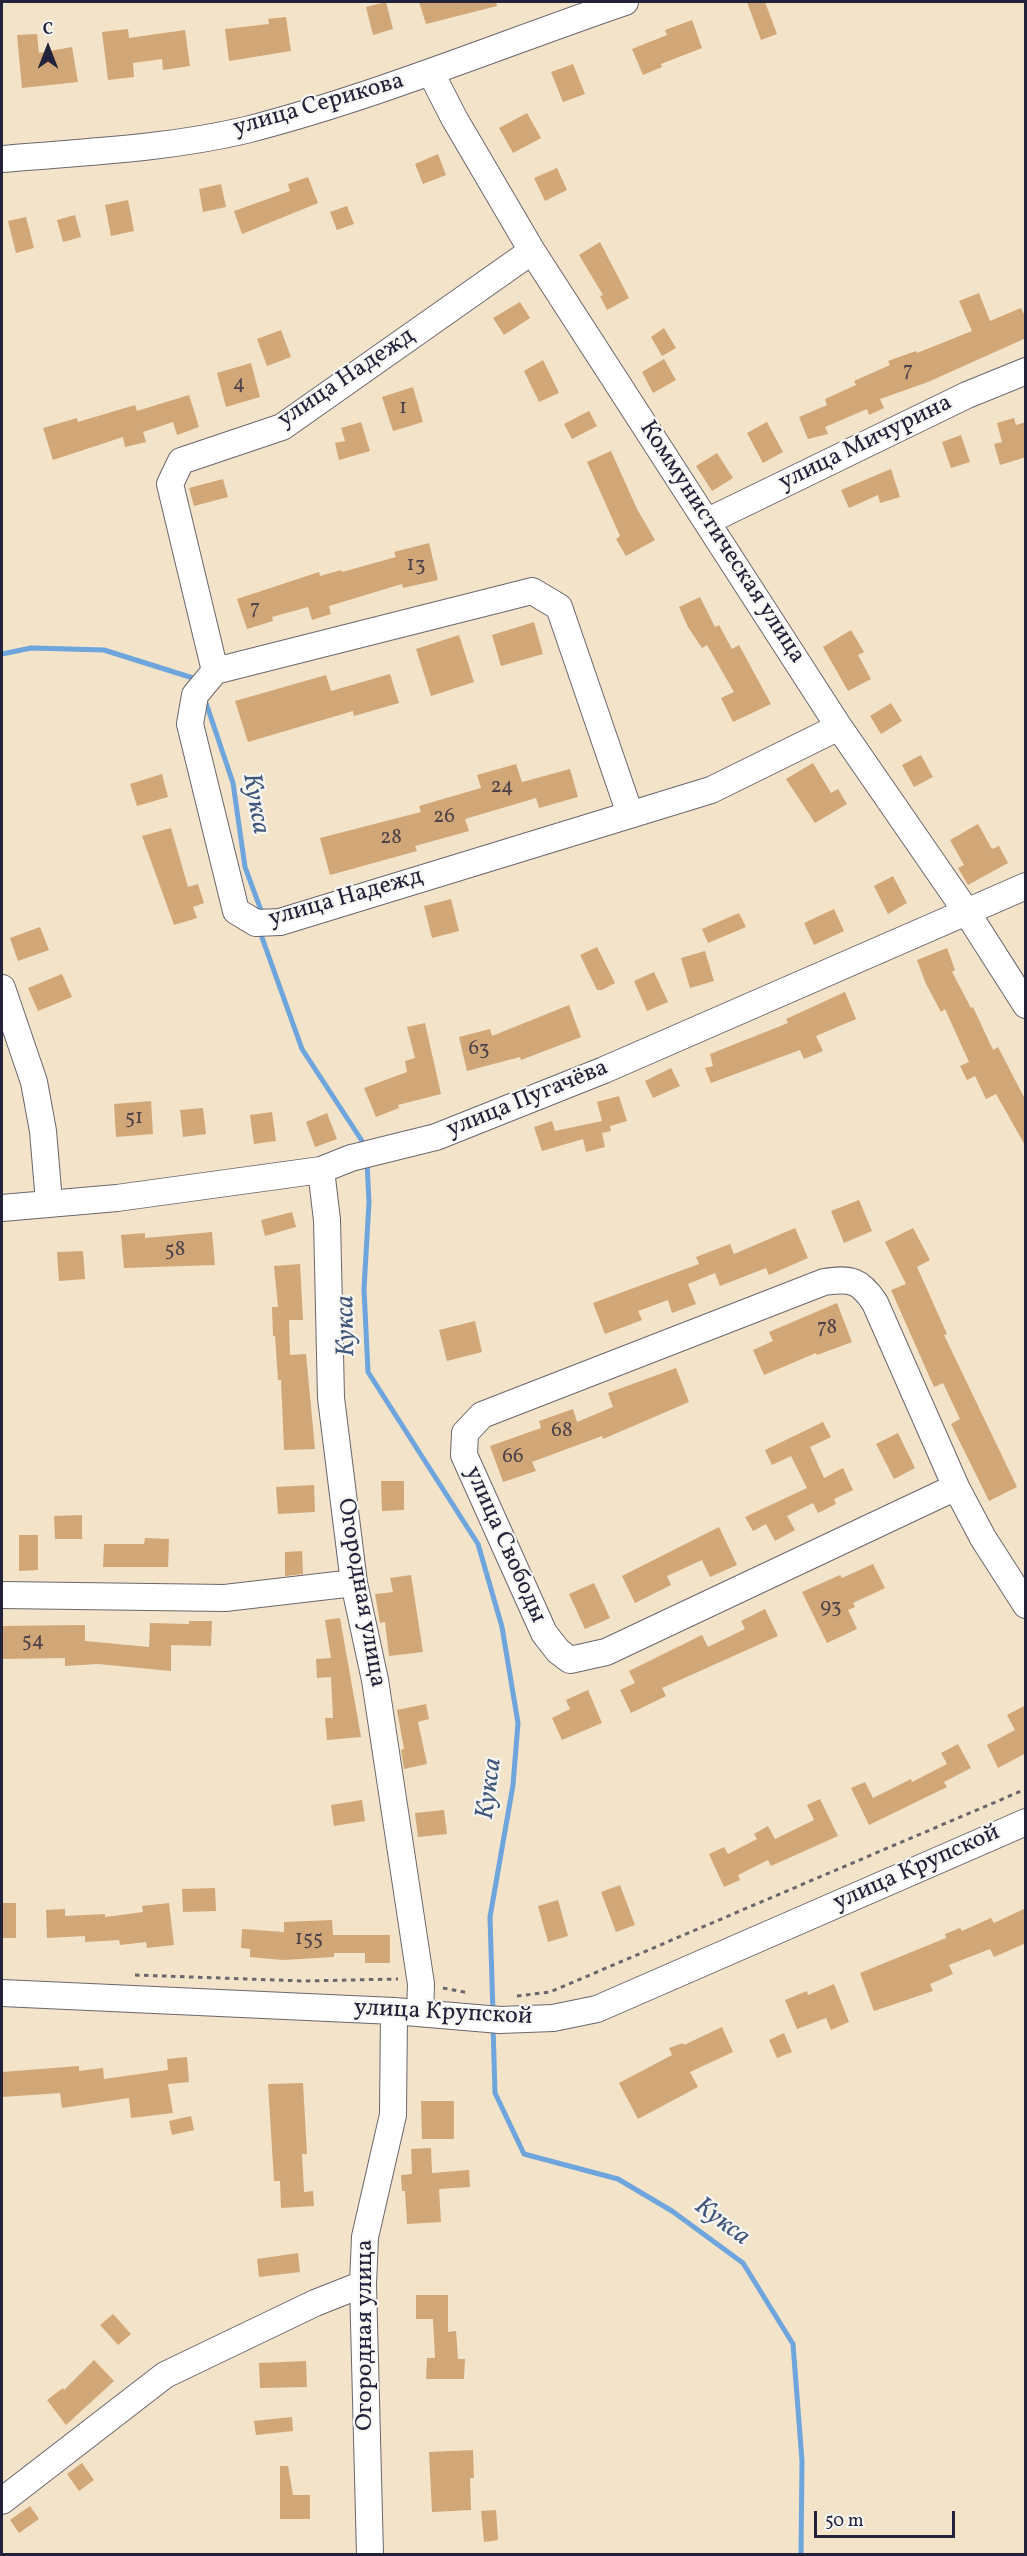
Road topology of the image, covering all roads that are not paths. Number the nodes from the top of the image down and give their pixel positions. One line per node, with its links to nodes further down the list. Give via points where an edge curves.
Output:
1 (625, 2): 2 (street, улица Серикова)
2 (431, 73): 3 (street, улица Серикова, via 244,130 143,147); 4 (street, Коммунистическая улица)
3 (2, 159)
4 (532, 251): 6 (street, Коммунистическая улица); 7 (street, улица Надежд, via 282,427 181,461 170,484)
5 (1026, 371): 6 (street, улица Мичурина, via 967,395)
6 (708, 521): 8 (street, Коммунистическая улица)
7 (215, 671): 9 (street, via 532,591 559,607); 9 (street, улица Надежд, via 195,695 190,724 237,911 256,924 280,922)
8 (839, 727): 9 (street, улица Надежд, via 711,790); 11 (street, Коммунистическая улица)
9 (630, 814)
10 (1026, 886): 11 (street, улица Пугачёва)
11 (966, 911): 13 (street, Коммунистическая улица); 14 (street, улица Пугачёва, via 604,1070 436,1137 351,1158)
12 (2, 988): 15 (street, via 34,1083)
13 (1026, 1005)
14 (321, 1170): 15 (street, улица Пугачёва, via 117,1198); 18 (street, Огородная улица, via 327,1220 332,1398)
15 (49, 1202): 16 (street, улица Пугачёва)
16 (2, 1208)
17 (956, 1487): 17 (street, улица Свободы, via 875,1303 864,1286 845,1279 824,1282 482,1415 465,1433 464,1455 544,1634 570,1660 606,1652); 20 (street, улица Свободы)
18 (354, 1583): 19 (street, via 225,1598); 24 (street, Огородная улица, via 375,1680 421,1984)
19 (2, 1595)
20 (1026, 1605)
21 (1026, 1822): 24 (street, улица Крупской, via 597,2009 553,2018 491,2020)
22 (2, 1993): 23 (street, улица Крупской)
23 (394, 2011): 24 (street, улица Крупской); 25 (street, Огородная улица, via 393,2115 365,2237)
24 (420, 2013)
25 (363, 2284): 26 (street, via 165,2375); 27 (street, Огородная улица)
26 (2, 2501)
27 (370, 2554)

